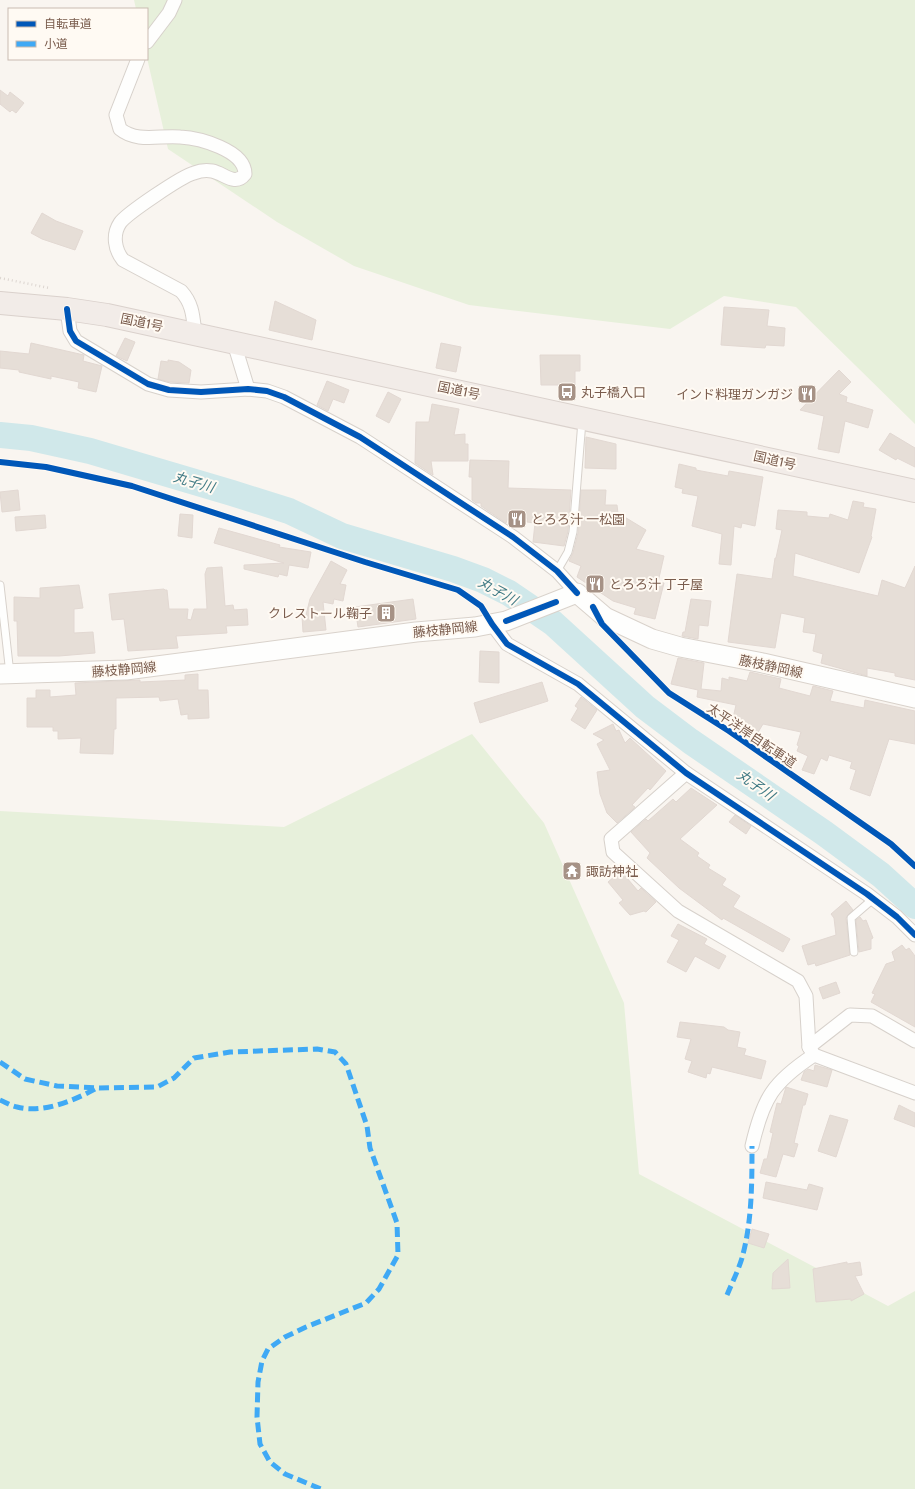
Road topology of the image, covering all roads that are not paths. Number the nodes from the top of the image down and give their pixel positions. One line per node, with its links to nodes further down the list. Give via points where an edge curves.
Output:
1 (175, 0): 2 (street, via 169,13)
2 (148, 41)
3 (138, 60): 6 (street, via 116,115 120,129 134,137 179,136 197,139 236,156 245,168 245,174 237,180 231,180 212,171 194,173 181,178 129,215 120,223 116,232 117,252 123,260 181,291 188,299 192,306)
4 (0, 303): 5 (highway, 国道1号)
5 (67, 308): 6 (highway, 国道1号); 8 (street, via 70,331 76,340 148,384 169,390 201,392)
6 (194, 334): 7 (highway, 国道1号)
7 (234, 343): 8 (street); 9 (highway, 国道1号)
8 (248, 389): 11 (street, via 267,391 284,397 360,437 514,537)
9 (583, 417): 10 (highway, 国道1号); 11 (lane, via 574,532 568,552)
10 (915, 491)
11 (557, 571): 13 (street)
12 (0, 585): 15 (lane)
13 (577, 593): 14 (main road, 藤枝静岡線); 16 (main road, 藤枝静岡線, via 605,617 652,639)
14 (499, 622): 15 (main road, 藤枝静岡線, via 126,670); 17 (street, via 507,644 578,684)
15 (5, 674)
16 (915, 698)
17 (686, 773): 18 (street); 22 (street, via 611,839 613,852 678,911 798,980 806,996)
18 (873, 899): 19 (street, via 897,916); 20 (lane, via 851,918)
19 (915, 936)
20 (854, 952)
21 (915, 1041): 22 (street, via 872,1016 850,1015)
22 (812, 1051): 23 (street); 24 (street, via 782,1078 773,1090 758,1118)
23 (915, 1093)
24 (752, 1146)

